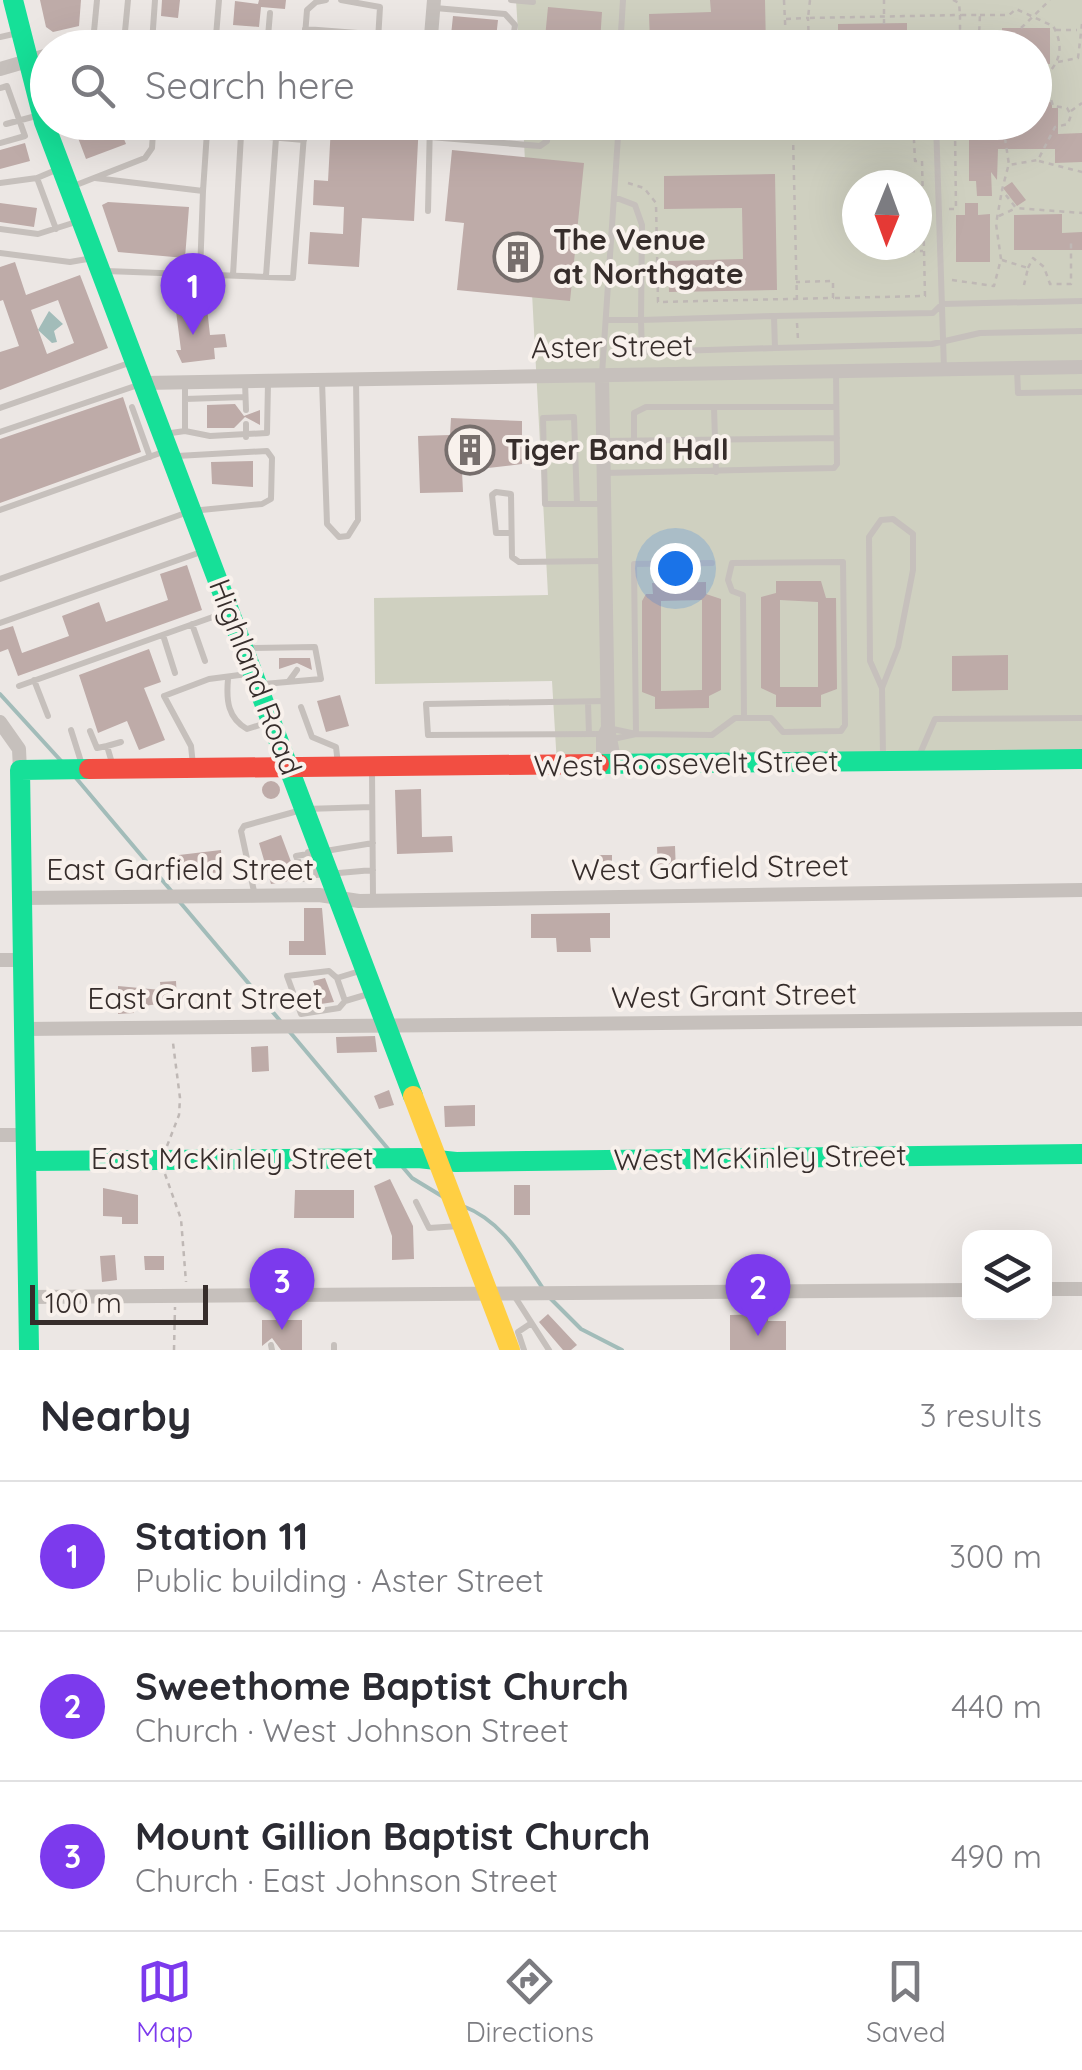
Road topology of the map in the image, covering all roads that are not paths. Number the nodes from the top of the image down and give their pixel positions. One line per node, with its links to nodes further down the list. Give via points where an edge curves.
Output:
1 (12, 0): 23 (street, Highland Road)
2 (97, 0): 13 (lane)
3 (128, 0): 14 (lane)
4 (155, 0): 15 (lane)
5 (218, 0): 16 (lane)
6 (326, 0): 18 (lane, via 310,5)
7 (341, 0): 19 (lane, via 380,7)
8 (511, 0): 10 (lane)
9 (624, 0): 22 (lane)
10 (533, 2)
11 (434, 4): 20 (street); 21 (lane, via 505,14)
12 (270, 12): 17 (lane)
13 (104, 30)
14 (114, 30)
15 (152, 30)
16 (216, 30)
17 (268, 30)
18 (305, 30)
19 (379, 30)
20 (432, 30)
21 (514, 30)
22 (622, 30)
23 (10, 35): 25 (street, Highland Road)
24 (30, 60): 25 (street)
25 (26, 61): 26 (street, Highland Road); 27 (street)
26 (30, 68)
27 (0, 69)
28 (0, 88): 29 (lane, via 7,86)
29 (14, 105): 30 (lane); 31 (lane)
30 (0, 108)
31 (20, 120): 32 (lane); 33 (lane); 45 (lane, via 25,136)
32 (30, 120)
33 (6, 124)
34 (52, 140): 47 (street, Highland Road)
35 (153, 140): 48 (lane, via 144,158)
36 (206, 140): 50 (lane)
37 (241, 140): 59 (lane)
38 (276, 140): 60 (lane)
39 (304, 140): 60 (lane, via 293,278)
40 (430, 140): 52 (lane)
41 (467, 140): 42 (lane, via 540,146)
42 (547, 140)
43 (618, 140): 51 (lane)
44 (937, 140): 62 (lane)
45 (0, 144)
46 (37, 178): 47 (lane); 49 (lane); 55 (lane)
47 (66, 178): 48 (lane); 53 (street, Highland Road)
48 (94, 178): 50 (lane)
49 (0, 182)
50 (203, 191): 58 (lane)
51 (614, 197): 64 (lane); 65 (lane, via 634,205 642,225)
52 (428, 211)
53 (82, 220): 55 (lane); 57 (street, Highland Road)
54 (0, 229): 55 (lane)
55 (56, 230)
56 (0, 252): 57 (lane)
57 (98, 265): 58 (lane); 69 (street, Highland Road)
58 (200, 273): 59 (lane)
59 (234, 275): 60 (lane)
60 (266, 276)
61 (1082, 301): 62 (lane)
62 (942, 304): 63 (lane, via 933,313); 67 (lane)
63 (774, 316): 65 (lane); 68 (lane)
64 (606, 320): 65 (lane); 74 (lane)
65 (641, 320): 68 (lane, via 642,352)
66 (1082, 331): 67 (lane, via 980,333)
67 (943, 342): 68 (lane); 72 (lane)
68 (774, 348)
69 (135, 361): 82 (street, Highland Road); 85 (lane)
70 (1018, 368): 71 (street, Aster Street); 72 (street, Aster Street); 80 (lane, via 1018,393)
71 (1082, 368)
72 (944, 369): 73 (street, Aster Street)
73 (836, 371): 74 (street, Aster Street); 83 (lane)
74 (602, 375): 75 (street, Aster Street); 93 (street)
75 (356, 378): 76 (street, Aster Street); 76 (lane, via 358,520 348,536 339,537 327,524)
76 (322, 379): 77 (street, Aster Street)
77 (268, 380): 79 (street, Aster Street); 90 (lane, via 270,427)
78 (184, 382): 79 (street, Aster Street); 81 (lane); 82 (street, Aster Street)
79 (245, 389): 81 (lane); 86 (lane)
80 (1082, 392)
81 (185, 399): 88 (lane)
82 (138, 400): 89 (lane); 95 (street, Highland Road)
83 (836, 406): 84 (lane); 91 (lane)
84 (714, 407): 92 (lane); 94 (lane, via 638,409)
85 (0, 408)
86 (246, 410)
87 (246, 424): 90 (lane)
88 (185, 430): 90 (lane); 95 (lane)
89 (0, 432)
90 (246, 437)
91 (837, 438): 92 (lane); 96 (lane, via 837,464 827,471)
92 (715, 439): 94 (lane); 96 (lane)
93 (603, 440): 94 (lane); 97 (street)
94 (634, 440)
95 (156, 447): 100 (lane); 101 (street, Highland Road); 101 (lane, via 268,452 272,458 271,499)
96 (716, 472): 97 (lane)
97 (604, 473): 99 (street)
98 (577, 504): 98 (lane, via 545,504 543,418 574,417); 99 (lane)
99 (604, 504): 104 (street)
100 (0, 510)
101 (191, 510): 103 (street, Highland Road); 106 (lane)
102 (511, 532): 102 (lane, via 510,494 496,492 492,528); 104 (lane, via 512,557 519,562)
103 (207, 550): 107 (street, Highland Road); 108 (lane)
104 (605, 562): 124 (street)
105 (712, 563): 134 (lane, via 634,564)
106 (0, 579)
107 (230, 611): 109 (lane); 111 (street, Highland Road)
108 (0, 623)
109 (192, 624): 110 (lane); 114 (lane)
110 (162, 635): 116 (lane); 119 (lane)
111 (244, 648): 112 (lane); 117 (street, Highland Road)
112 (292, 648): 113 (lane); 120 (lane, via 315,647 321,680)
113 (298, 658)
114 (204, 660)
115 (297, 670): 120 (lane)
116 (176, 673)
117 (255, 678): 118 (lane); 120 (lane); 129 (street, Highland Road)
118 (228, 679): 129 (lane, via 234,722 247,730); 141 (lane, via 164,696 191,746)
119 (34, 680): 121 (lane); 126 (lane)
120 (288, 682)
121 (19, 686)
122 (882, 688): 122 (lane, via 870,660 869,537 881,520 893,519 913,534 913,570 898,647); 138 (lane)
123 (588, 702): 124 (lane); 133 (lane); 133 (lane, via 426,704 428,736)
124 (608, 702): 133 (street)
125 (301, 707): 147 (lane, via 312,738 336,746)
126 (48, 716)
127 (744, 718): 127 (lane, via 771,718 783,732 841,731 845,725 843,562 732,563 728,580 742,595); 134 (lane, via 712,734)
128 (1082, 718): 139 (lane, via 935,719)
129 (272, 721): 142 (street, Highland Road)
130 (2, 726): 146 (street)
131 (71, 730): 144 (lane)
132 (90, 731): 136 (lane, via 97,748)
133 (604, 734): 134 (lane); 134 (lane); 140 (street)
134 (636, 734)
135 (121, 742): 136 (lane)
136 (107, 746): 145 (lane)
137 (1082, 759): 139 (street, West Roosevelt Street)
138 (883, 761): 139 (street, West Roosevelt Street); 140 (street, West Roosevelt Street)
139 (917, 761)
140 (609, 764): 143 (street, West Roosevelt Street)
141 (194, 768): 142 (street, West Roosevelt Street); 145 (street, West Roosevelt Street)
142 (289, 768): 147 (street, West Roosevelt Street); 149 (street, Highland Road)
143 (372, 768): 147 (street, West Roosevelt Street); 148 (lane)
144 (84, 769): 145 (street, West Roosevelt Street); 146 (street, West Roosevelt Street)
145 (114, 769)
146 (30, 770): 158 (street)
147 (338, 770)
148 (372, 807): 149 (lane); 150 (lane)
149 (305, 809): 151 (street, Highland Road); 156 (lane, via 241,831)
150 (372, 842): 151 (lane); 153 (lane)
151 (314, 850): 152 (lane, via 296,856); 154 (street, Highland Road)
152 (298, 864)
153 (373, 870): 154 (lane); 160 (lane)
154 (323, 874): 157 (lane, via 303,878); 159 (street, Highland Road)
155 (1082, 890): 160 (street, West Garfield Street)
156 (254, 896): 157 (street, East Garfield Street); 158 (street, East Garfield Street)
157 (307, 896): 159 (street, East Garfield Street)
158 (22, 898): 162 (street)
159 (338, 898): 160 (street, West Garfield Street); 163 (street, Highland Road)
160 (373, 900)
161 (0, 960): 162 (street)
162 (23, 960): 170 (street)
163 (366, 970): 164 (lane); 165 (street, Highland Road)
164 (337, 978): 166 (lane); 166 (lane, via 328,971 287,976 301,1014)
165 (374, 992): 166 (lane); 169 (street, Highland Road)
166 (342, 1004): 168 (lane)
167 (1082, 1019): 169 (street, West Grant Street)
168 (342, 1026): 169 (street, East Grant Street); 170 (street, East Grant Street)
169 (386, 1026): 175 (street, Highland Road)
170 (24, 1028): 172 (street)
171 (0, 1135): 172 (street)
172 (26, 1135): 174 (street)
173 (1082, 1154): 175 (street, West McKinley Street)
174 (26, 1161): 175 (street, East McKinley Street, via 415,1158); 182 (street)
175 (440, 1167): 177 (street, Highland Road)
176 (416, 1202): 177 (lane, via 430,1228)
177 (465, 1230): 181 (street, Highland Road)
178 (1052, 1289): 179 (street)
179 (1082, 1289)
180 (962, 1290): 183 (street)
181 (489, 1294): 182 (street); 183 (street); 185 (street, Highland Road)
182 (28, 1297): 186 (street)
183 (515, 1297): 184 (lane)
184 (531, 1324): 185 (lane); 188 (lane)
185 (511, 1339): 187 (lane)
186 (29, 1350)
187 (524, 1350)
188 (549, 1350)

